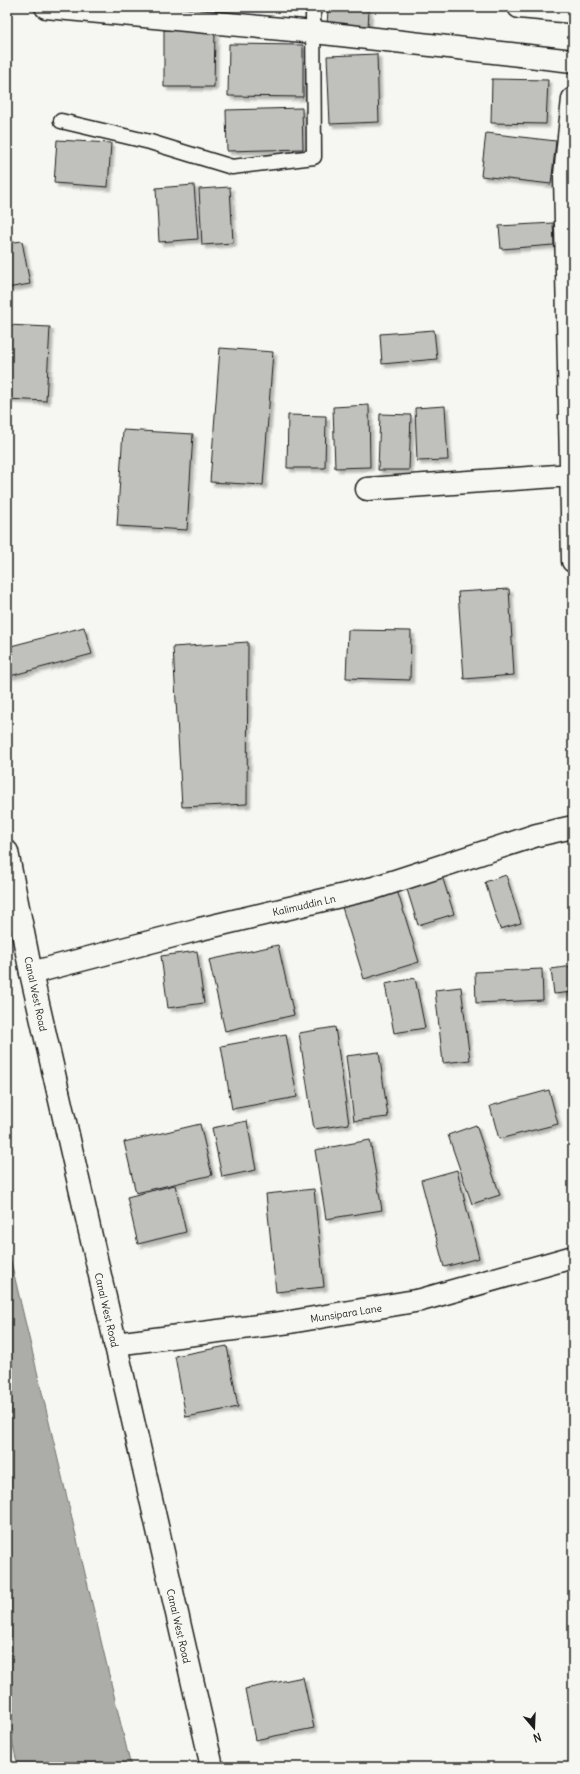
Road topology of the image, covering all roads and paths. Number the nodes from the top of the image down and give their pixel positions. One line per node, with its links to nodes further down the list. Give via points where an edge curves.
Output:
1 (46, 7): 5 (street)
2 (313, 7): 5 (lane)
3 (519, 7): 4 (street)
4 (562, 10)
5 (314, 32): 6 (street); 8 (lane, via 314,157 232,167 150,142)
6 (573, 61)
7 (573, 99): 9 (street, via 565,176)
8 (61, 121)
9 (571, 475): 10 (street); 11 (street)
10 (367, 489)
11 (573, 561)
12 (573, 827): 14 (street, Kalimuddin Ln, via 537,835 374,888 196,930)
13 (7, 852): 14 (street, Canal West Road)
14 (31, 973): 16 (street, Canal West Road)
15 (573, 1257): 16 (street, Munsipara Lane, via 421,1300 290,1322)
16 (115, 1344): 17 (street, Canal West Road)
17 (212, 1767)

